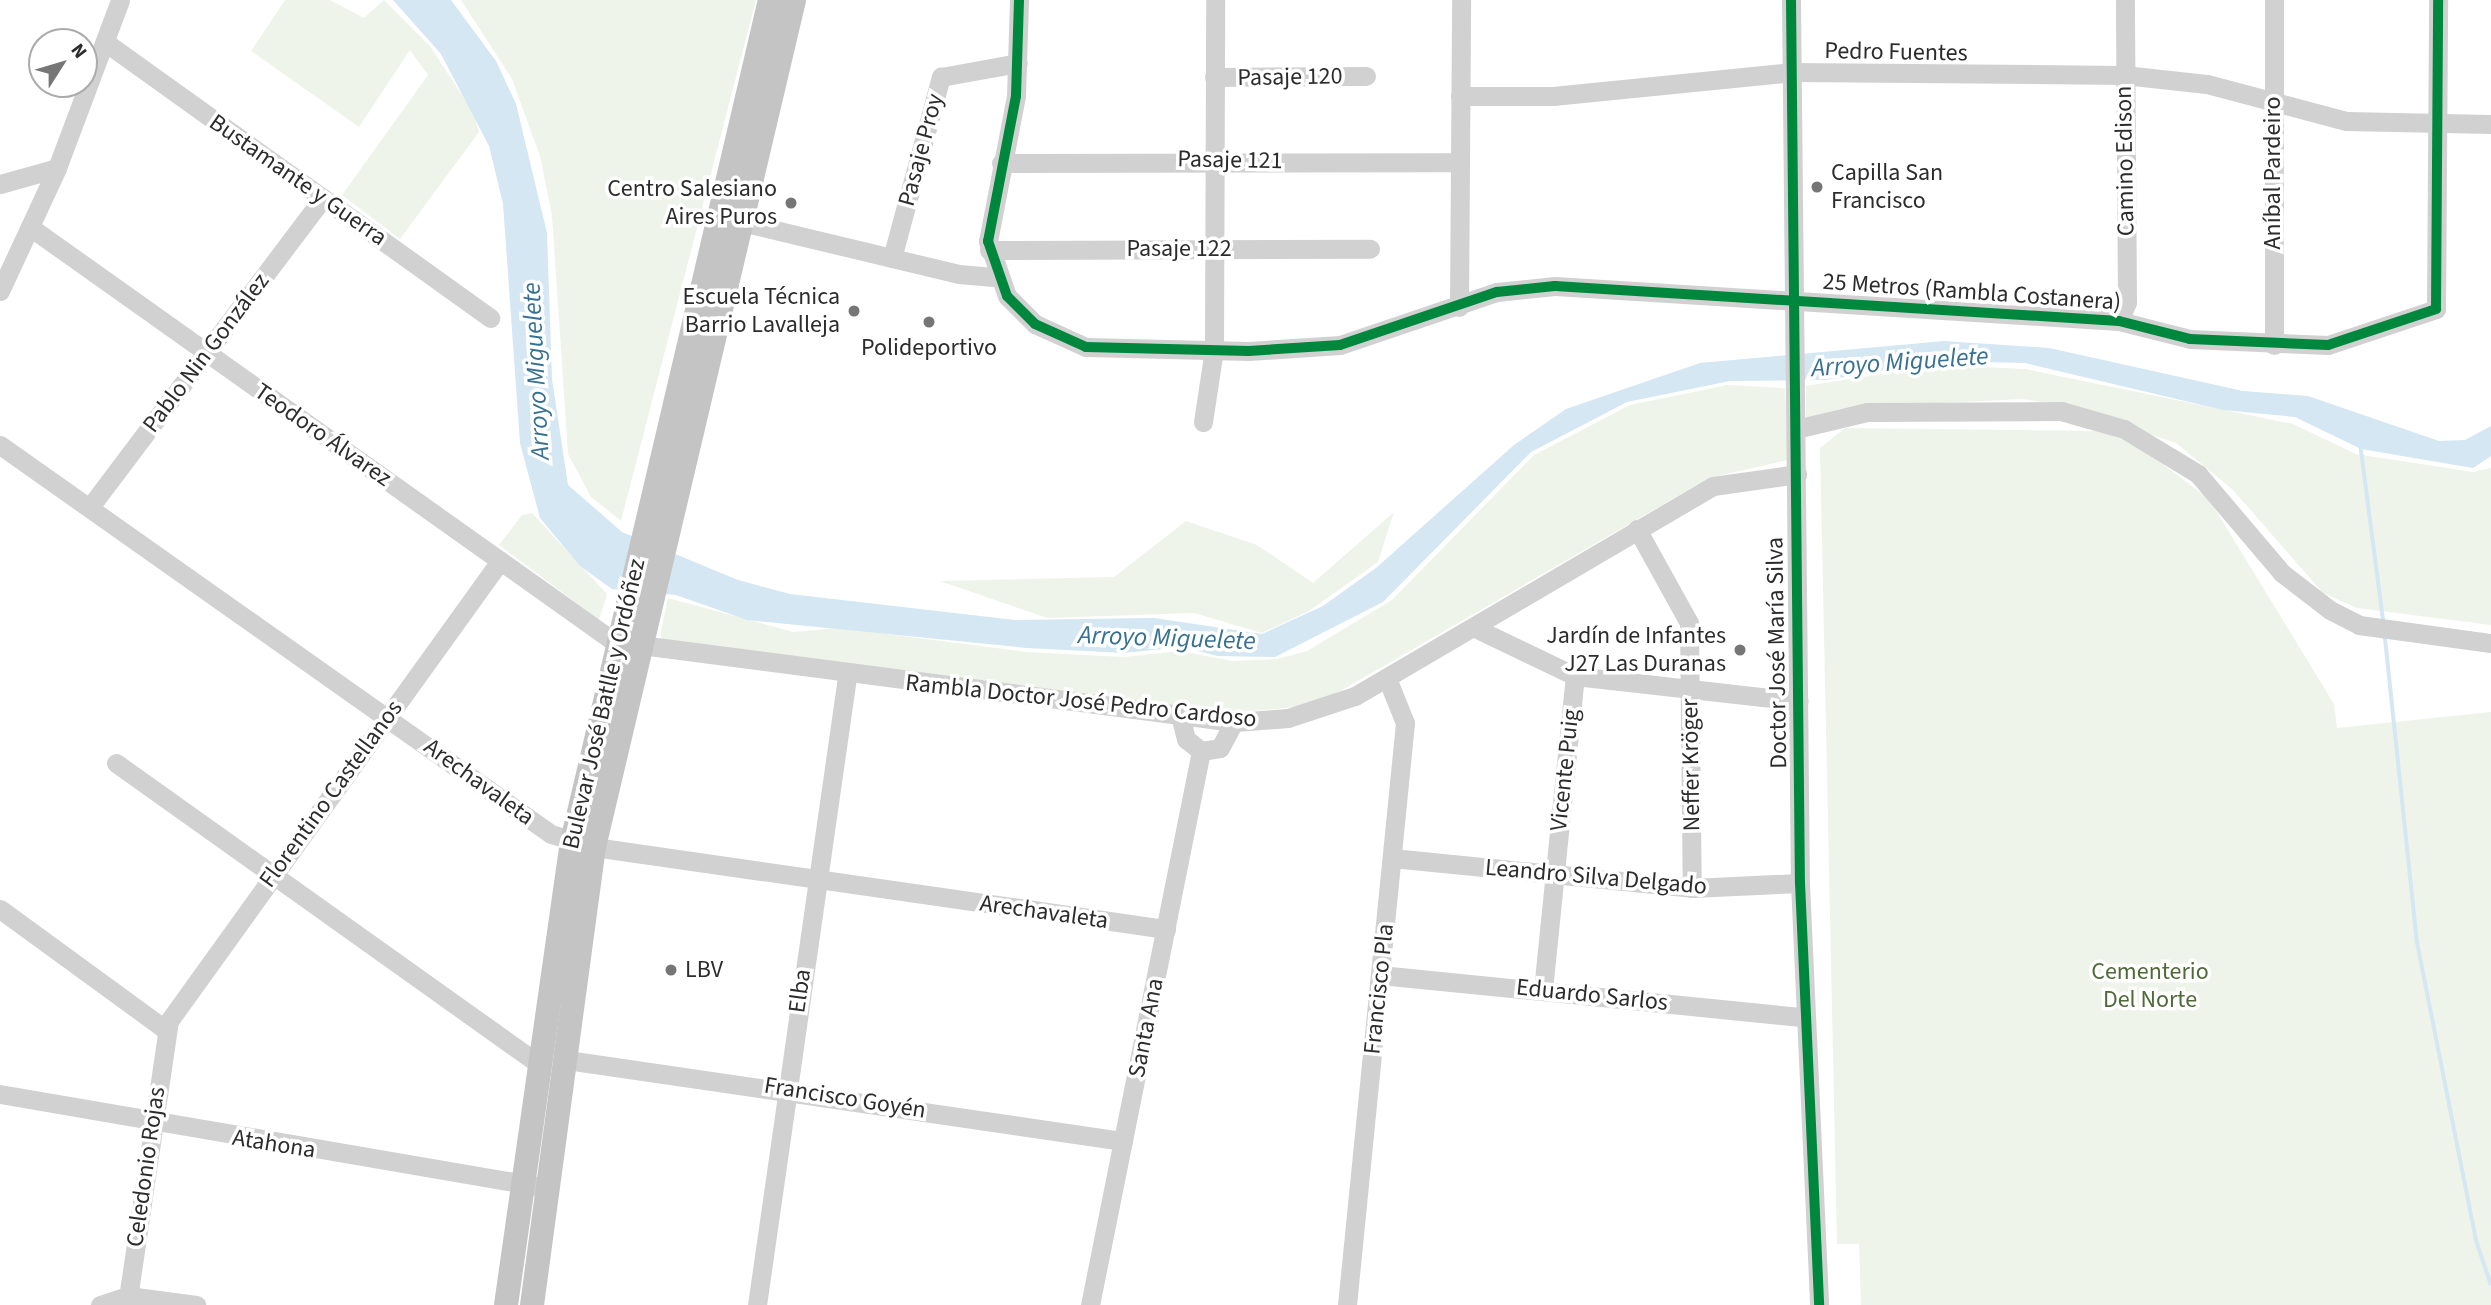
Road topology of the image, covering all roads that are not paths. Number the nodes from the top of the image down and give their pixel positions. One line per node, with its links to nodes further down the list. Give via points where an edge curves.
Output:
1 (105, 0): 12 (street)
2 (120, 0): 12 (street)
3 (770, 0): 23 (main road, Bulevar José Batlle y Ordóñez)
4 (794, 0): 24 (main road, Bulevar José Batlle y Ordóñez)
5 (1019, 0): 14 (street)
6 (1215, 0): 19 (street)
7 (1461, 0): 21 (street)
8 (1791, 0): 16 (street, Doctor José María Silva)
9 (2125, 0): 17 (street, Camino Edison)
10 (2274, 0): 22 (street, Aníbal Pardeiro)
11 (2438, 0): 25 (street)
12 (112, 19): 13 (street)
13 (105, 42): 30 (street); 32 (street, Bustamante y Guerra)
14 (1018, 63): 15 (street, Pasaje Proy); 20 (street)
15 (994, 72): 20 (street); 38 (street, Pasaje Proy, via 941,78)
16 (1792, 72): 17 (street, Pedro Fuentes); 21 (street, Pedro Fuentes, via 1553,96); 41 (street, Doctor José María Silva)
17 (2124, 75): 22 (street, Pedro Fuentes, via 2192,81); 44 (street, Camino Edison, via 2127,302)
18 (1366, 76): 19 (street, Pasaje 120)
19 (1214, 78): 27 (street)
20 (1016, 89): 29 (street)
21 (1460, 96): 28 (street)
22 (2272, 104): 25 (street, Pedro Fuentes, via 2346,121); 45 (street, Aníbal Pardeiro)
23 (744, 110): 24 (street); 54 (main road, Bulevar José Batlle y Ordóñez)
24 (769, 117): 33 (main road, Bulevar José Batlle y Ordóñez)
25 (2438, 121): 26 (street, Pedro Fuentes); 45 (street, 25 Metros (Rambla Costanera), via 2436,309 2328,345)
26 (2491, 124)
27 (1214, 161): 28 (street, Pasaje 121); 29 (street, Pasaje 121); 35 (street)
28 (1460, 162): 42 (street)
29 (1001, 163): 37 (street)
30 (57, 168): 31 (street); 34 (street)
31 (0, 184)
32 (323, 198): 43 (street, Bustamante y Guerra); 47 (street, Pablo Nin González)
33 (742, 222): 38 (street); 54 (main road, Bulevar José Batlle y Ordóñez)
34 (30, 227): 40 (street); 47 (street, Teodoro Álvarez)
35 (1214, 249): 36 (street, Pasaje 122); 37 (street, Pasaje 122); 46 (street)
36 (1370, 249)
37 (989, 250): 39 (street)
38 (892, 258): 39 (street)
39 (996, 277): 46 (street, 25 Metros (Rambla Costanera), via 1020,310 1063,341)
40 (0, 291)
41 (1795, 300): 42 (street, 25 Metros (Rambla Costanera), via 1516,287); 44 (street, 25 Metros (Rambla Costanera)); 49 (street, Doctor José María Silva)
42 (1459, 307): 46 (street, 25 Metros (Rambla Costanera), via 1340,345)
43 (490, 318)
44 (2119, 321): 45 (street, 25 Metros (Rambla Costanera), via 2190,339)
45 (2274, 345)
46 (1214, 349): 48 (street)
47 (206, 353): 52 (street, Pablo Nin González); 55 (street, Teodoro Álvarez)
48 (1203, 422)
49 (1796, 429): 51 (street, Doctor José María Silva); 57 (street, via 1867,412 2049,411 2124,429 2198,474 2282,573 2360,625)
50 (0, 445): 52 (street, Arechavaleta)
51 (1797, 474): 53 (street, Rambla Doctor José Pedro Cardoso, via 1729,480); 63 (street, Doctor José María Silva)
52 (90, 507): 65 (street, Arechavaleta)
53 (1637, 529): 56 (street, Rambla Doctor José Pedro Cardoso); 62 (street, Neffer Kröger, via 1689,623)
54 (654, 532): 58 (main road, Bulevar José Batlle y Ordóñez)
55 (500, 561): 58 (street, Teodoro Álvarez); 65 (street, Florentino Castellanos)
56 (1475, 628): 59 (street); 61 (street, Rambla Doctor José Pedro Cardoso)
57 (2491, 643)
58 (628, 644): 60 (street, Rambla Doctor José Pedro Cardoso); 69 (main road, Bulevar José Batlle y Ordóñez)
59 (1575, 676): 62 (street); 72 (street, Vicente Puig)
60 (847, 677): 64 (street, Rambla Doctor José Pedro Cardoso); 73 (street, Elba)
61 (1387, 678): 66 (street, Rambla Doctor José Pedro Cardoso, via 1311,713); 70 (street, Francisco Pla, via 1405,723)
62 (1690, 692): 63 (street); 75 (street, Neffer Kröger)
63 (1799, 701): 74 (street, Doctor José María Silva)
64 (1180, 715): 66 (street, Rambla Doctor José Pedro Cardoso); 67 (street, via 1186,739)
65 (386, 716): 69 (street, Arechavaleta); 71 (street, Florentino Castellanos)
66 (1234, 722): 67 (street, via 1220,748)
67 (1202, 751): 77 (street, Santa Ana)
68 (116, 763): 71 (street)
69 (583, 845): 73 (street, Arechavaleta); 82 (main road, Bulevar José Batlle y Ordóñez); 83 (main road, Bulevar José Batlle y Ordóñez)
70 (1392, 858): 72 (street, Leandro Silva Delgado); 78 (street, Francisco Pla)
71 (273, 874): 81 (street, Florentino Castellanos); 83 (street)
72 (1554, 875): 75 (street, Leandro Silva Delgado); 79 (street, Vicente Puig)
73 (815, 880): 77 (street, Arechavaleta); 84 (street, Elba)
74 (1800, 883): 75 (street, Leandro Silva Delgado); 80 (street, Doctor José María Silva)
75 (1692, 888)
76 (0, 909): 81 (street)
77 (1166, 929): 87 (street, Santa Ana)
78 (1380, 975): 79 (street, Eduardo Sarlos); 97 (street, Francisco Pla)
79 (1543, 990): 80 (street, Eduardo Sarlos)
80 (1804, 1017): 98 (street, Doctor José María Silva)
81 (166, 1030): 86 (street, Celedonio Rojas)
82 (567, 1060): 84 (street, Francisco Goyén); 89 (main road, Bulevar José Batlle y Ordóñez)
83 (540, 1065): 88 (main road, Bulevar José Batlle y Ordóñez)
84 (787, 1088): 87 (street, Francisco Goyén); 95 (street, Elba)
85 (0, 1094): 86 (street, Atahona)
86 (153, 1121): 88 (street, Atahona); 90 (street, Celedonio Rojas)
87 (1123, 1141): 96 (street, Santa Ana)
88 (524, 1184): 89 (street, Atahona); 93 (main road, Bulevar José Batlle y Ordóñez)
89 (550, 1187): 94 (main road, Bulevar José Batlle y Ordóñez)
90 (127, 1300): 91 (street); 92 (street)
91 (100, 1305)
92 (196, 1305)
93 (506, 1305)
94 (532, 1305)
95 (757, 1305)
96 (1090, 1305)
97 (1347, 1305)
98 (1819, 1305)

